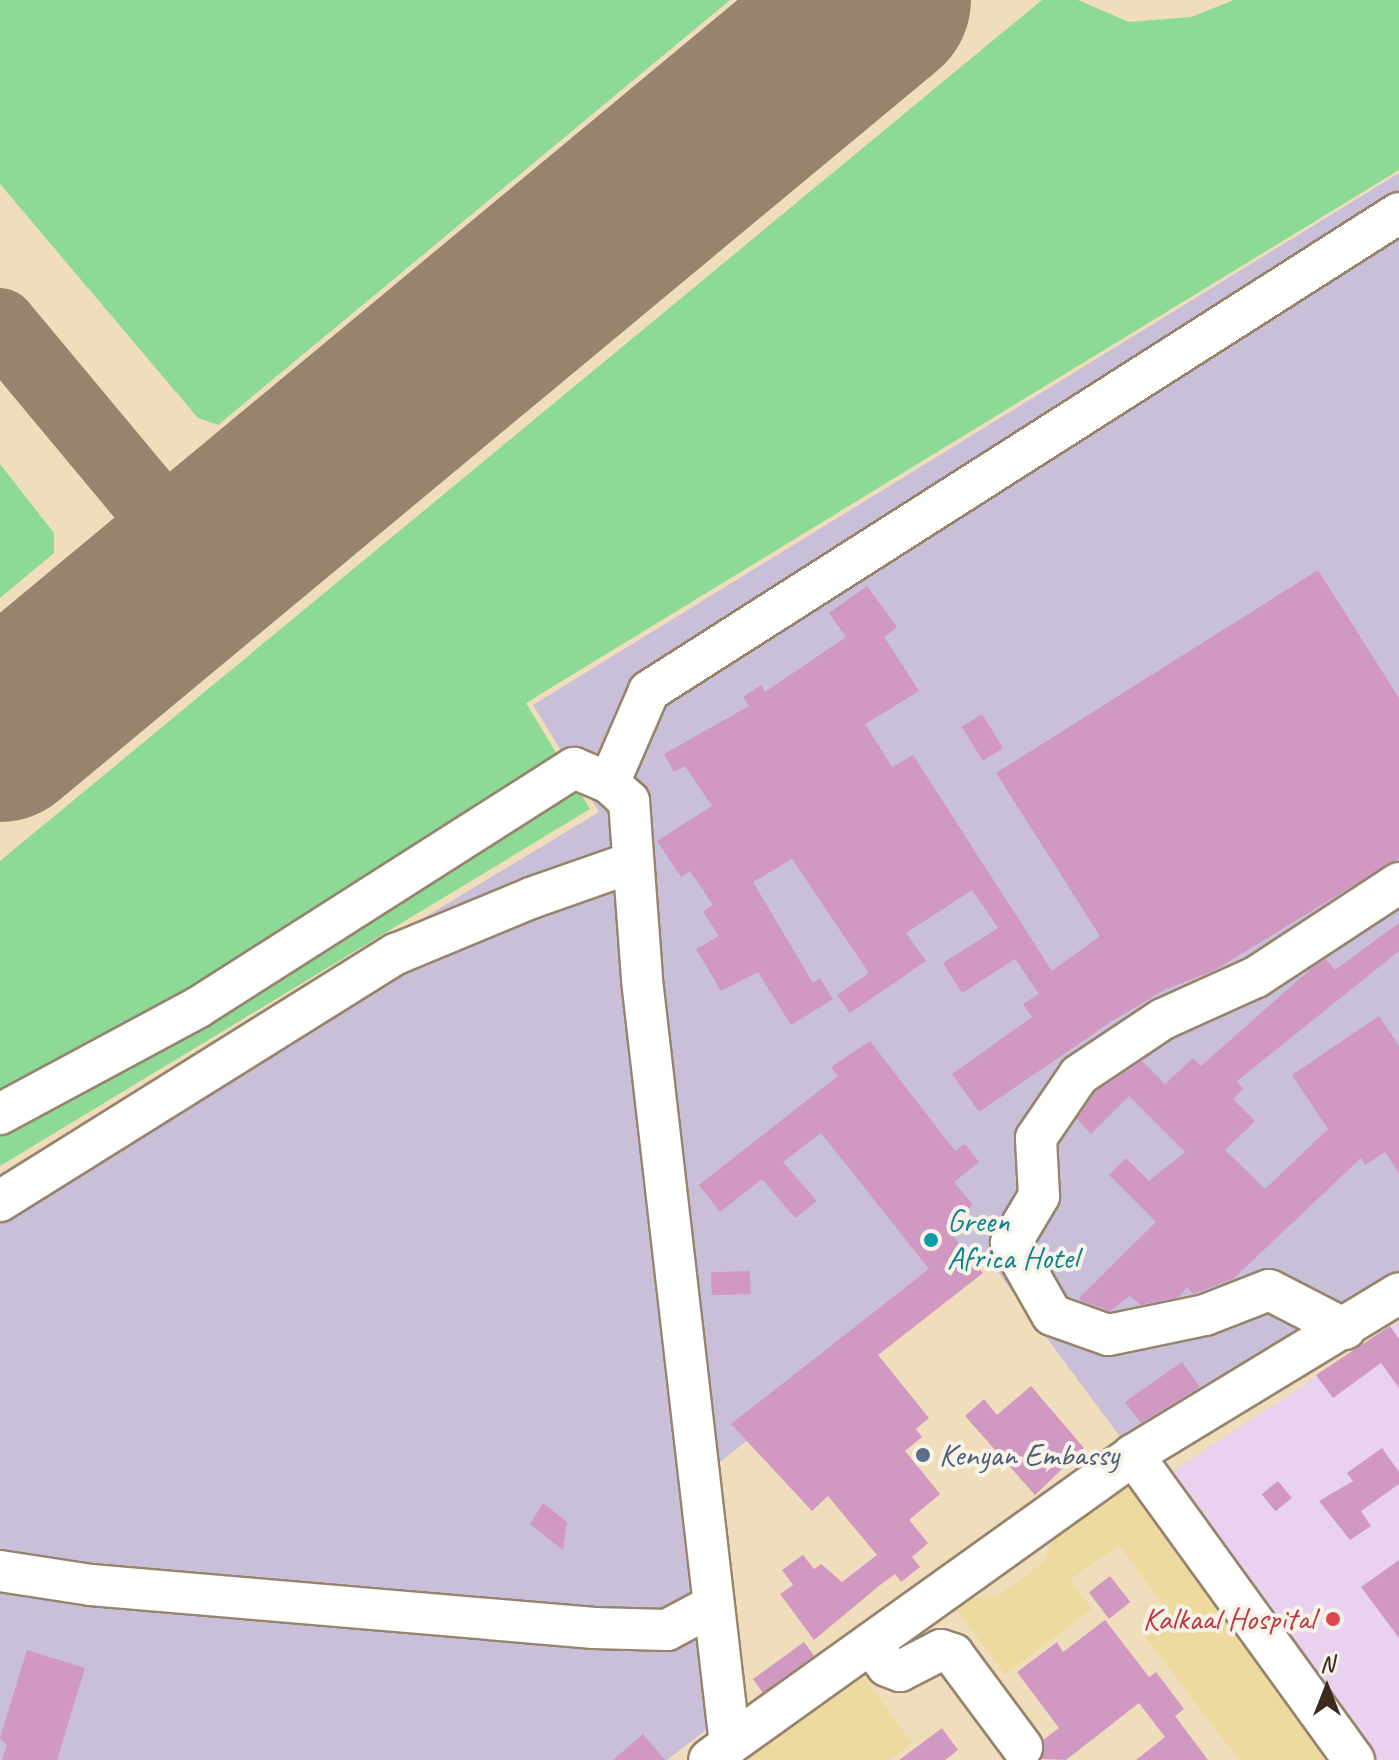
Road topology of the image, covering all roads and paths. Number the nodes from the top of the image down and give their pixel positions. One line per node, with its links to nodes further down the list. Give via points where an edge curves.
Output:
1 (1399, 213): 2 (street, via 649,691)
2 (609, 783): 3 (street, via 629,801); 5 (street, via 574,768 197,1008)
3 (631, 863): 6 (street, via 396,954); 11 (street)
4 (1399, 883): 8 (street, via 1256,977 1163,1019 1079,1075 1036,1138 1039,1196 1011,1243 1052,1315 1108,1335 1194,1318 1269,1290)
5 (0, 1114)
6 (0, 1201)
7 (1399, 1293): 8 (street)
8 (1345, 1329): 9 (street)
9 (1133, 1455): 12 (street); 15 (street)
10 (0, 1571): 11 (street, via 91,1585 594,1628 667,1630)
11 (710, 1607): 14 (street)
12 (870, 1644): 13 (street, via 887,1666 900,1671 941,1650 953,1654); 14 (street)
13 (1022, 1747)
14 (719, 1752)
15 (1354, 1760)

